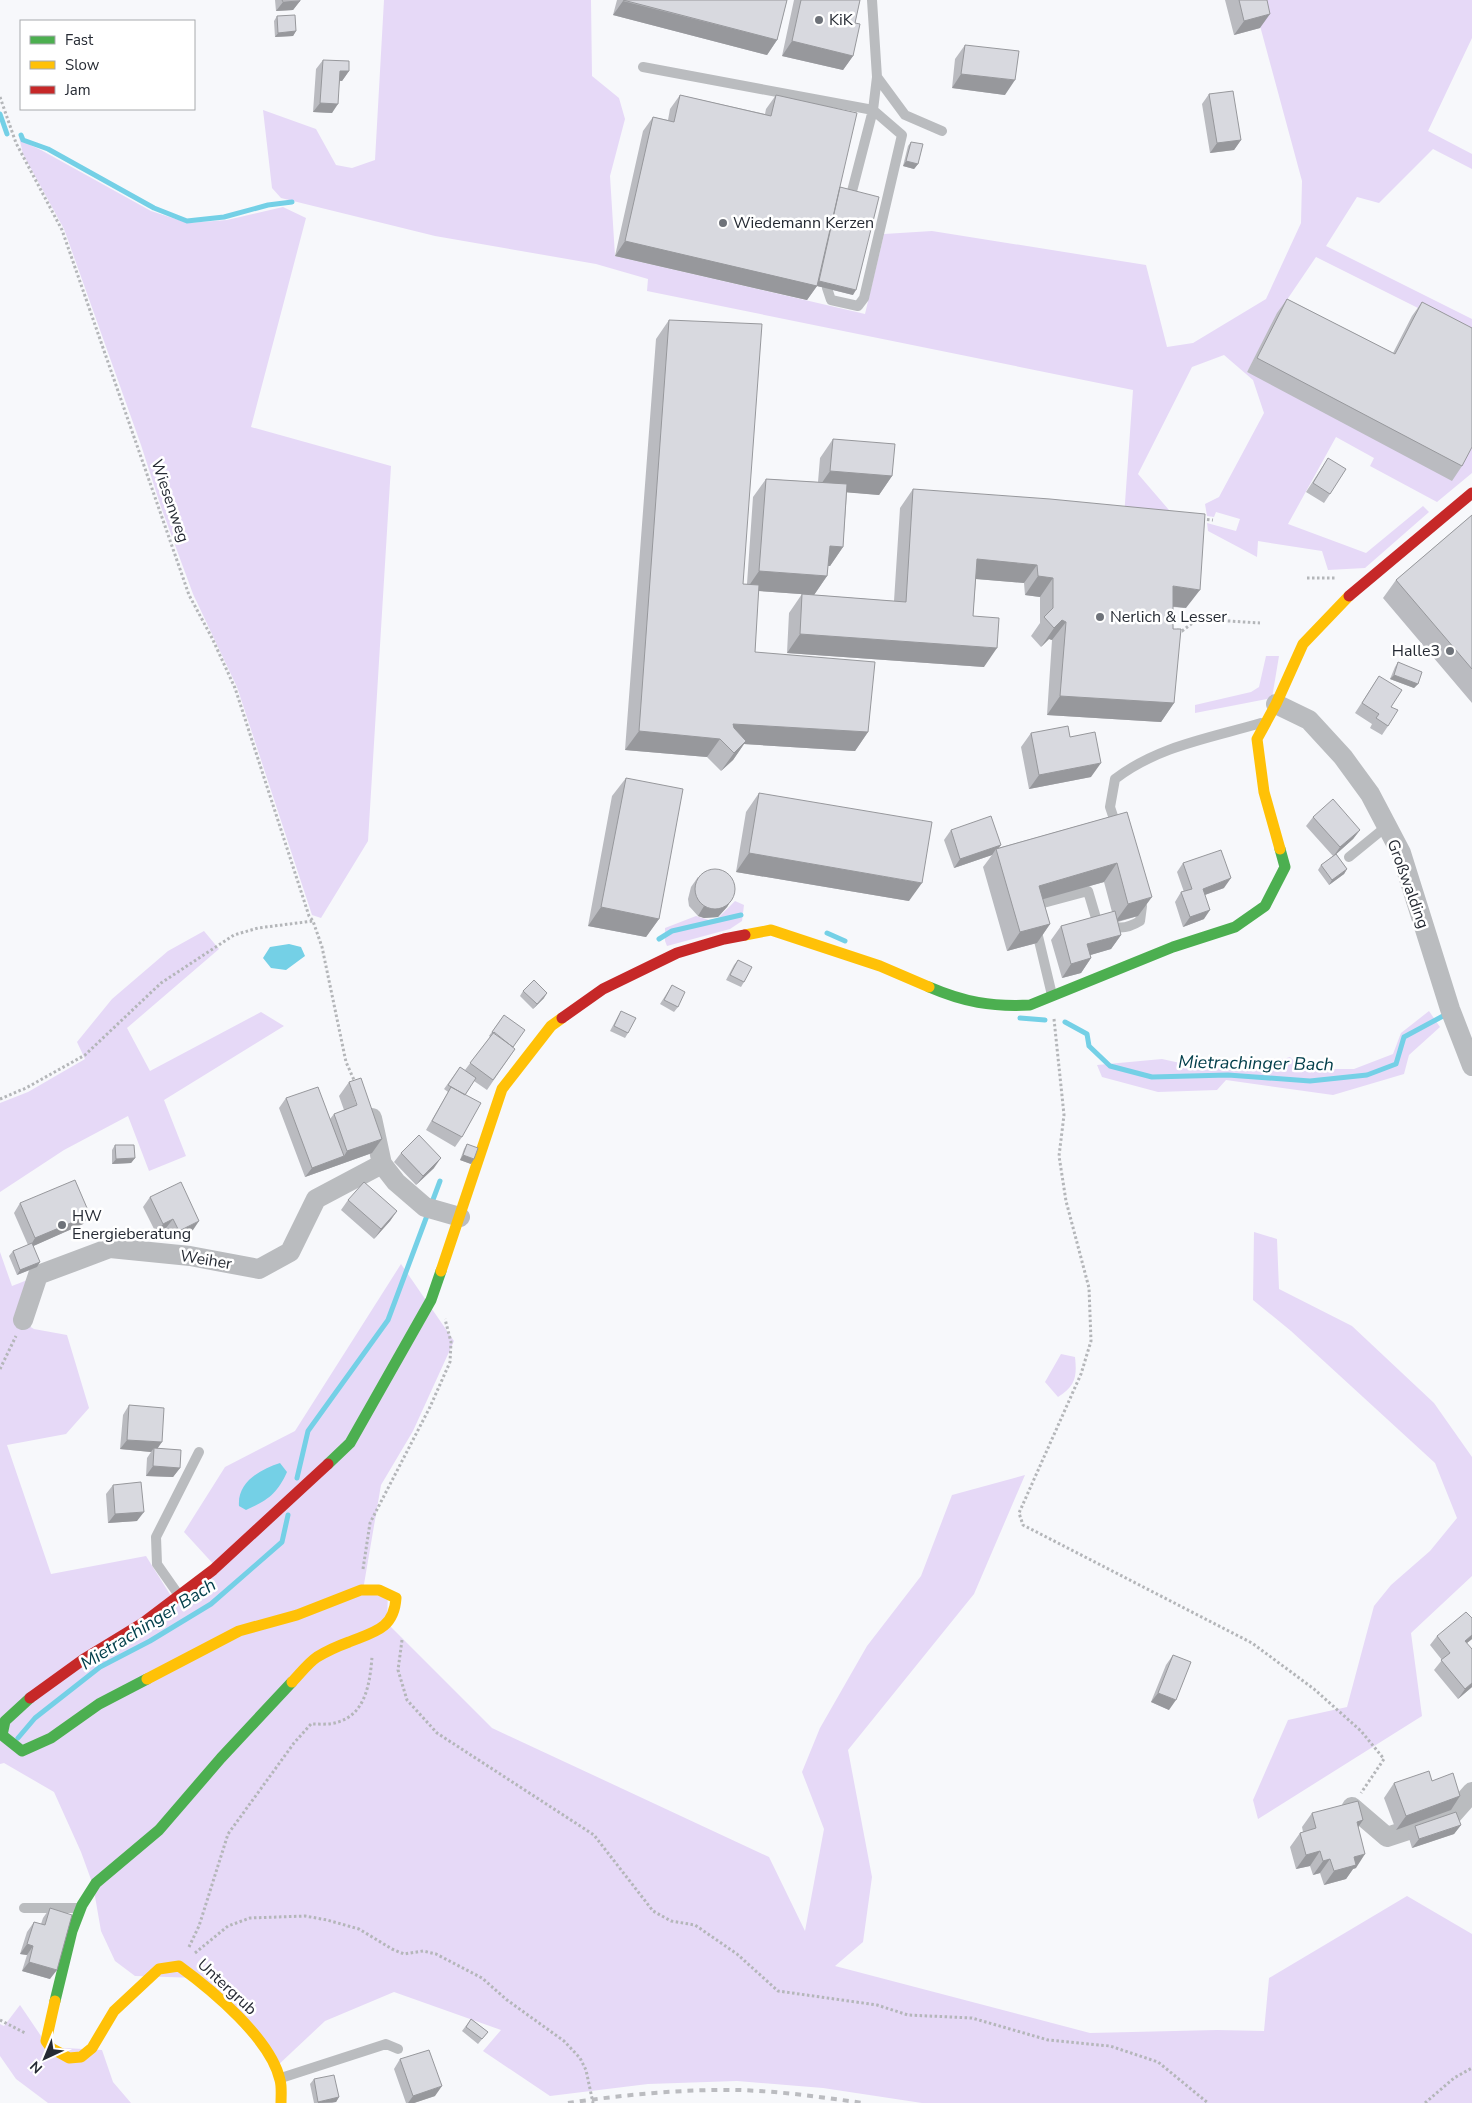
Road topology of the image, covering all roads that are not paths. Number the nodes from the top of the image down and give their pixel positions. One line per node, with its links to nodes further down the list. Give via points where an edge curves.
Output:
1 (872, 0): 3 (lane)
2 (643, 67): 4 (lane)
3 (877, 77): 4 (lane); 5 (lane, via 905,115)
4 (873, 110): 4 (lane, via 827,288 831,300 858,306 864,298 902,135)
5 (942, 131)
6 (1472, 493): 7 (street, via 1352,592 1303,644)
7 (1276, 704): 8 (street); 9 (street, Großwalding, via 1315,726 1370,794)
8 (1267, 722): 10 (lane, via 1190,742 1134,765 1115,779 1110,807); 13 (street, via 1257,739 1264,792 1285,867 1265,906 1235,927 1173,947)
9 (1387, 826): 11 (lane); 14 (street, Großwalding, via 1401,853 1450,1009)
10 (1119, 834)
11 (1349, 857)
12 (1136, 888): 13 (lane, via 1142,906 1140,921 1129,928 1113,928 1096,918 1088,891 1031,906)
13 (1052, 996): 17 (street, via 1030,1005 1005,1006 957,998 880,966 771,930 677,953 603,989 551,1026 502,1089)
14 (1472, 1066)
15 (354, 1080): 16 (street, via 374,1121)
16 (382, 1164): 17 (street, via 396,1182 433,1209); 18 (street, Weiher, via 316,1199 290,1252 259,1269 190,1256 110,1248 38,1275)
17 (460, 1216): 20 (street, via 431,1300 350,1443 213,1570)
18 (23, 1320)
19 (199, 1452): 20 (lane, via 156,1537 157,1564)
20 (178, 1595): 24 (street, via 143,1623 84,1659 22,1704 5,1721 2,1735 22,1751 51,1738 99,1704 239,1631 297,1615 361,1590 387,1591 396,1598 395,1611 374,1634 315,1658 159,1830 96,1883)
21 (1472, 1792): 22 (street, via 1451,1816 1387,1837)
22 (1352, 1807)
23 (24, 1908): 24 (lane)
24 (81, 1908): 26 (street, Untergrub, via 72,1931 46,2041 51,2048 69,2058 81,2057 92,2048 114,2011 159,1969 179,1966 196,1977 239,2018 265,2049)
25 (398, 2049): 26 (lane, via 386,2044)
26 (280, 2078): 27 (street, Untergrub)
27 (281, 2103)

